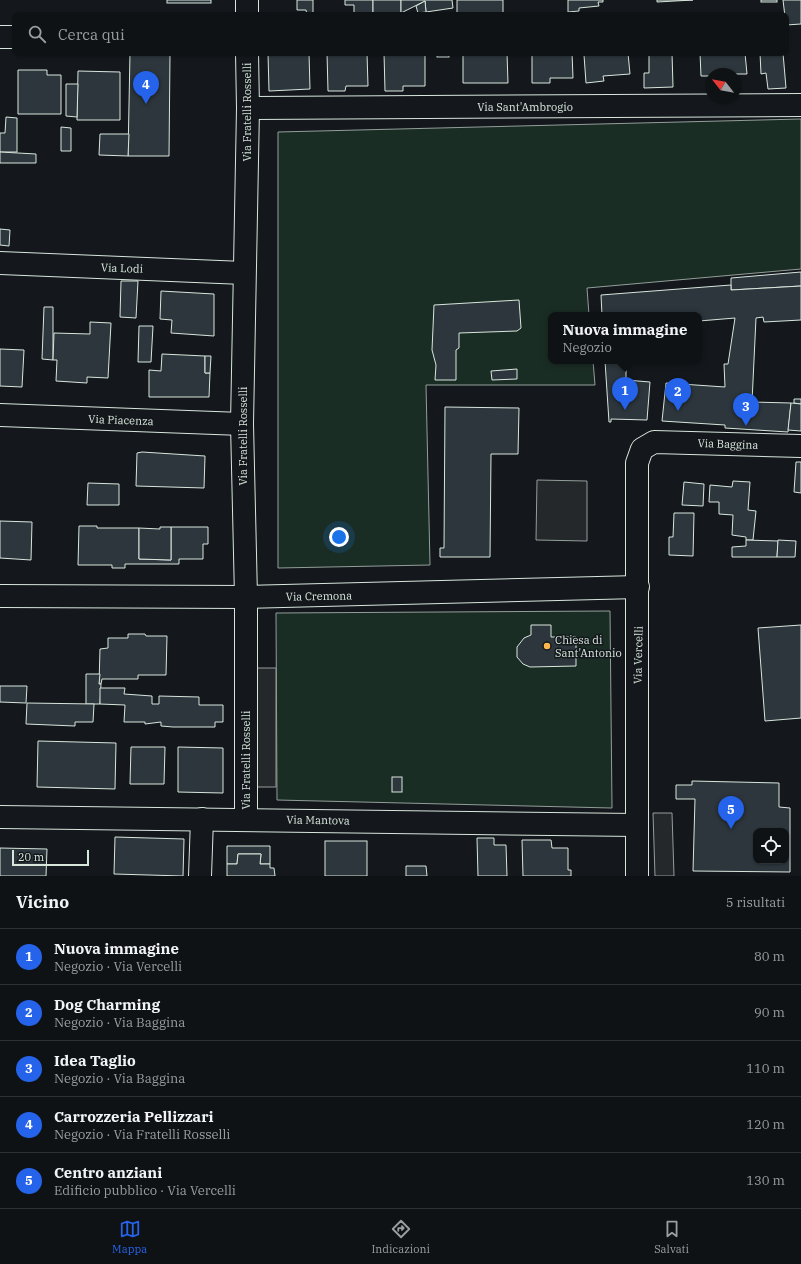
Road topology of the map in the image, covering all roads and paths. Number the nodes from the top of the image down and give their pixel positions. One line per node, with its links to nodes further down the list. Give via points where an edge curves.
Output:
1 (247, 0): 2 (street)
2 (247, 12)
3 (0, 37): 4 (street)
4 (12, 37)
5 (246, 56): 7 (street, Via Fratelli Rosselli)
6 (801, 105): 7 (street, Via Sant'Ambrogio)
7 (248, 108): 9 (street, Via Fratelli Rosselli)
8 (0, 263): 9 (street, Via Lodi)
9 (244, 273): 11 (street, Via Fratelli Rosselli)
10 (0, 415): 11 (street, Via Piacenza)
11 (242, 424): 16 (street, Via Fratelli Rosselli)
12 (654, 442): 13 (street, Via Baggina); 14 (street, Via Vercelli, via 642,449 637,463)
13 (801, 446)
14 (638, 587): 16 (street, Via Cremona); 20 (street, Via Vercelli)
15 (0, 596): 16 (street, Via Cremona)
16 (246, 597): 19 (street, Via Fratelli Rosselli)
17 (0, 818): 18 (street, Via Mantova)
18 (202, 819): 19 (street, Via Mantova); 21 (street)
19 (246, 819): 20 (street, Via Mantova)
20 (636, 825): 22 (street, Via Vercelli)
21 (200, 876)
22 (638, 876)

